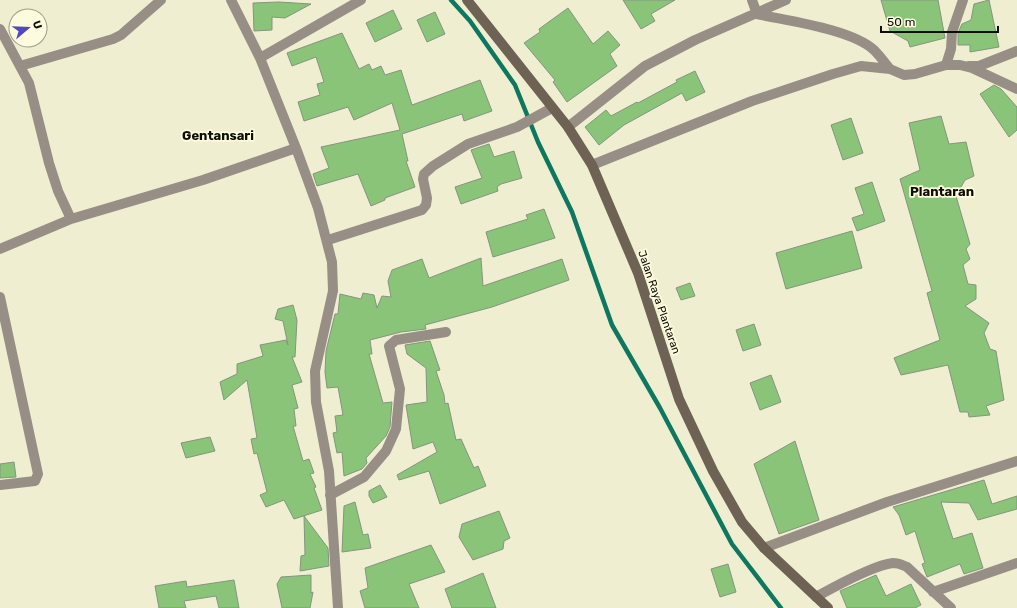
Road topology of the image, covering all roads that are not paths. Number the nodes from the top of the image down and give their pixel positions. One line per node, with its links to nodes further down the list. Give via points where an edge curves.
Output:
1 (161, 0): 13 (street, via 113,39)
2 (231, 0): 11 (street)
3 (361, 0): 11 (street)
4 (752, 0): 8 (street)
5 (786, 0): 8 (street)
6 (963, 0): 12 (street, via 952,32 951,49)
7 (469, 1): 17 (main road, Jalan Raya Plantaran)
8 (757, 14): 15 (street, via 852,38 873,50); 18 (street, via 695,40 645,66)
9 (0, 29): 13 (street)
10 (1017, 51): 14 (street, via 979,66)
11 (260, 58): 19 (street)
12 (946, 65): 14 (street); 15 (street, via 904,75)
13 (20, 66): 21 (street, via 34,100 58,191)
14 (967, 67): 16 (street)
15 (890, 69): 20 (street, via 861,66 832,74 752,101)
16 (1017, 89)
17 (552, 108): 18 (main road, Jalan Raya Plantaran); 22 (street, via 517,127 468,144 433,166 424,174 427,198 422,210)
18 (568, 127): 20 (main road, Jalan Raya Plantaran)
19 (296, 148): 21 (street, via 203,180); 22 (street)
20 (592, 165): 29 (main road, Jalan Raya Plantaran, via 638,273 679,399 738,515)
21 (71, 218): 23 (street)
22 (328, 240): 28 (street, via 333,291 315,371 316,402 329,471)
23 (0, 249)
24 (0, 297): 27 (street, via 38,474 35,481)
25 (446, 332): 28 (street, via 391,342 389,346 400,389 396,429 386,451 364,477)
26 (1017, 461): 29 (street, via 887,502)
27 (0, 485)
28 (330, 496): 33 (street)
29 (764, 548): 32 (main road, Jalan Raya Plantaran)
30 (1017, 563): 31 (street)
31 (933, 592): 32 (street, via 907,567 891,563); 35 (street)
32 (816, 598): 34 (main road, Jalan Raya Plantaran)
33 (338, 608)
34 (828, 608)
35 (951, 608)

